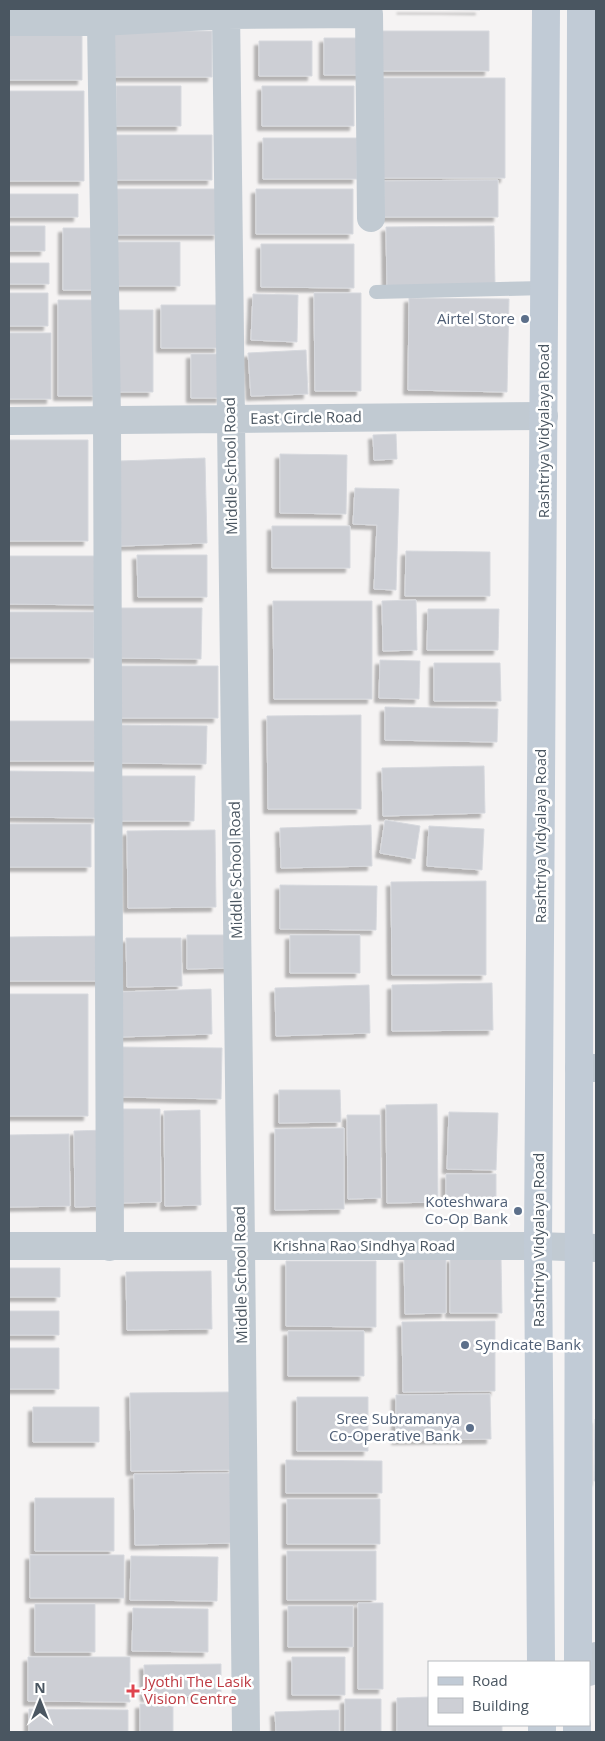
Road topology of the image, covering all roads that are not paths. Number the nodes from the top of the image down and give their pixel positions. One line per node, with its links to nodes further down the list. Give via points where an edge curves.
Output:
1 (546, 9): 7 (main road, Rashtriya Vidyalaya Road)
2 (226, 12): 5 (street); 6 (street, via 369,14); 10 (street, Middle School Road)
3 (586, 12): 13 (main road)
4 (9, 22): 5 (street)
5 (101, 22): 11 (street)
6 (372, 218)
7 (545, 288): 8 (lane); 9 (main road, Rashtriya Vidyalaya Road)
8 (376, 292)
9 (544, 416): 10 (street, East Circle Road); 17 (main road, Rashtriya Vidyalaya Road)
10 (230, 419): 11 (street, East Circle Road); 16 (street, Middle School Road)
11 (107, 420): 12 (street, East Circle Road); 18 (street)
12 (9, 421)
13 (588, 611): 14 (main road)
14 (587, 1068): 19 (main road)
15 (9, 1246): 18 (street, Krishna Rao Sindhya Road)
16 (241, 1246): 17 (street, Krishna Rao Sindhya Road); 18 (street, Krishna Rao Sindhya Road); 24 (street, Middle School Road)
17 (538, 1246): 19 (street, Krishna Rao Sindhya Road); 21 (main road, Rashtriya Vidyalaya Road)
18 (110, 1247)
19 (587, 1248): 22 (main road)
20 (596, 1656): 23 (street)
21 (541, 1661)
22 (578, 1661)
23 (590, 1670)
24 (246, 1732)

